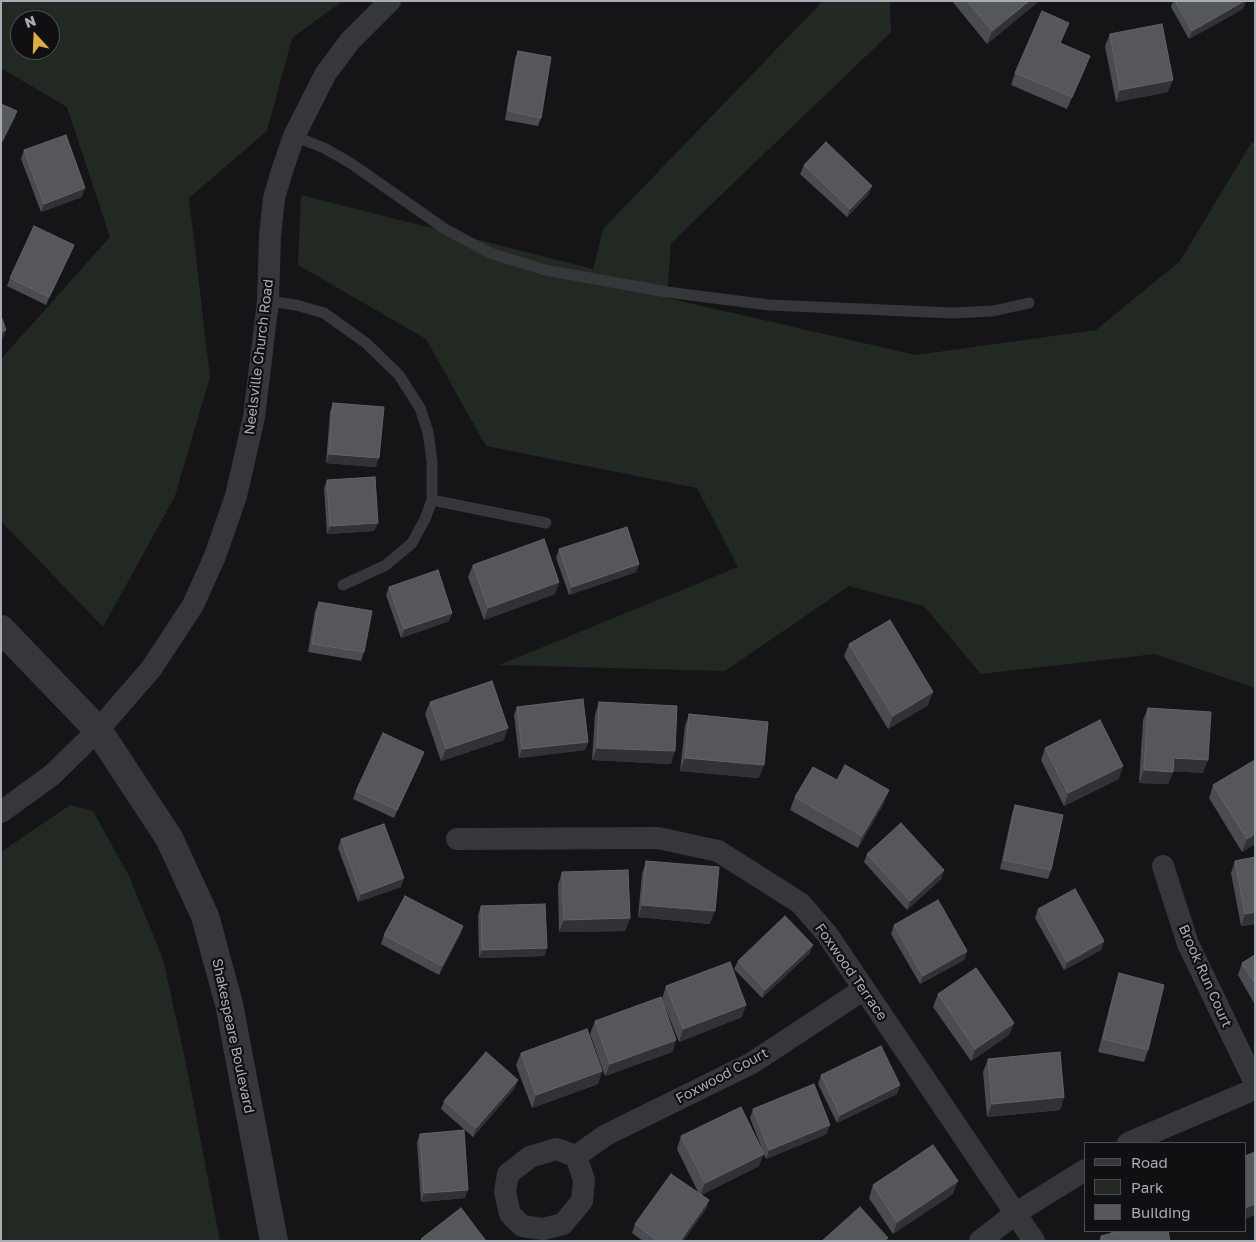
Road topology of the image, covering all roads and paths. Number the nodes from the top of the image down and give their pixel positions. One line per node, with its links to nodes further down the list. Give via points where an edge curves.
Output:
1 (390, 1): 2 (street, Neelsville Church Road, via 350,41 326,73)
2 (294, 136): 3 (street, Neelsville Church Road, via 274,198); 4 (lane, via 349,162 445,229 490,253 545,270 668,292 769,305 953,313 993,311)
3 (268, 301): 5 (lane, via 324,313 366,342 399,375 420,408 428,432); 9 (street, Neelsville Church Road, via 254,418 236,496 215,556 193,605 151,669)
4 (1028, 303)
5 (432, 500): 6 (lane); 7 (lane, via 412,543 386,565)
6 (546, 523)
7 (343, 585)
8 (1, 629): 9 (street, Shakespeare Boulevard)
9 (98, 730): 10 (street, Neelsville Church Road, via 52,775); 20 (street, Shakespeare Boulevard, via 169,838 205,916 229,1004)
10 (1, 812)
11 (457, 839): 13 (street, Foxwood Terrace, via 658,838 718,851 800,904 827,934)
12 (1162, 866): 14 (street, Brook Run Court, via 1188,944)
13 (864, 989): 17 (street, Foxwood Court, via 752,1063 606,1135); 19 (street, Foxwood Terrace)
14 (1255, 1083)
15 (1255, 1089): 16 (street)
16 (1130, 1142)
17 (576, 1156)
18 (1084, 1171): 19 (street)
19 (1016, 1213): 21 (street); 22 (street, Foxwood Terrace)
20 (274, 1241)
21 (980, 1241)
22 (1034, 1241)

